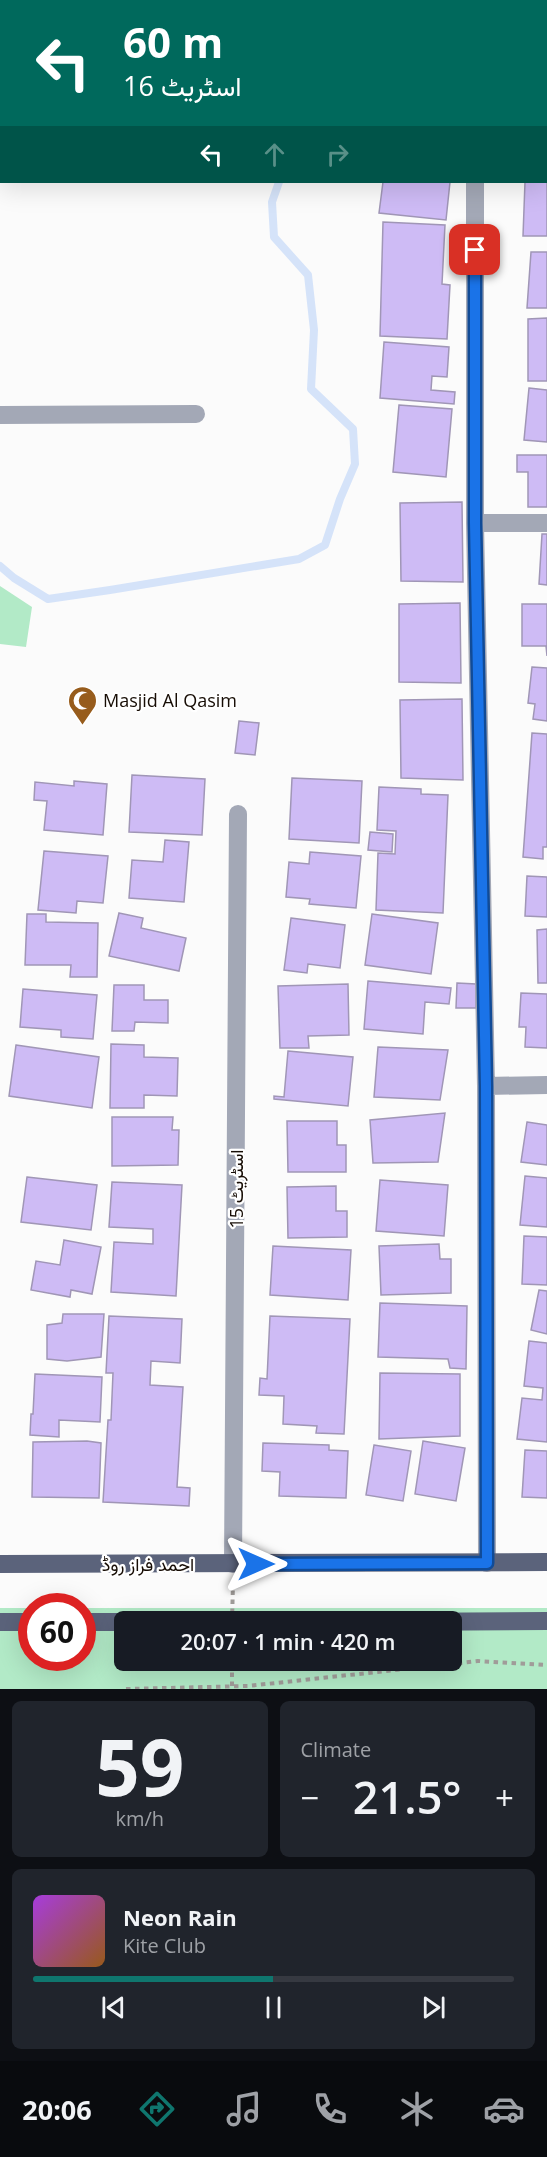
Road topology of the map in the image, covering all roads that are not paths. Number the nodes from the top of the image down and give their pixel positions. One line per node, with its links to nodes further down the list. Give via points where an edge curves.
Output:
1 (475, 183): 4 (street)
2 (0, 414): 3 (street)
3 (196, 414)
4 (475, 523): 5 (street); 8 (street)
5 (547, 523)
6 (238, 814): 12 (street, اسٹریٹ 15)
7 (547, 1085): 8 (street)
8 (486, 1086): 9 (street)
9 (487, 1563): 10 (main road, احمد فراز روڈ); 12 (main road, احمد فراز روڈ)
10 (547, 1563)
11 (0, 1564): 12 (main road, احمد فراز روڈ)
12 (233, 1564)
13 (547, 1621): 18 (main road)
14 (0, 1622): 15 (main road)
15 (18, 1622)
16 (96, 1622): 17 (main road)
17 (114, 1622)
18 (462, 1622)

